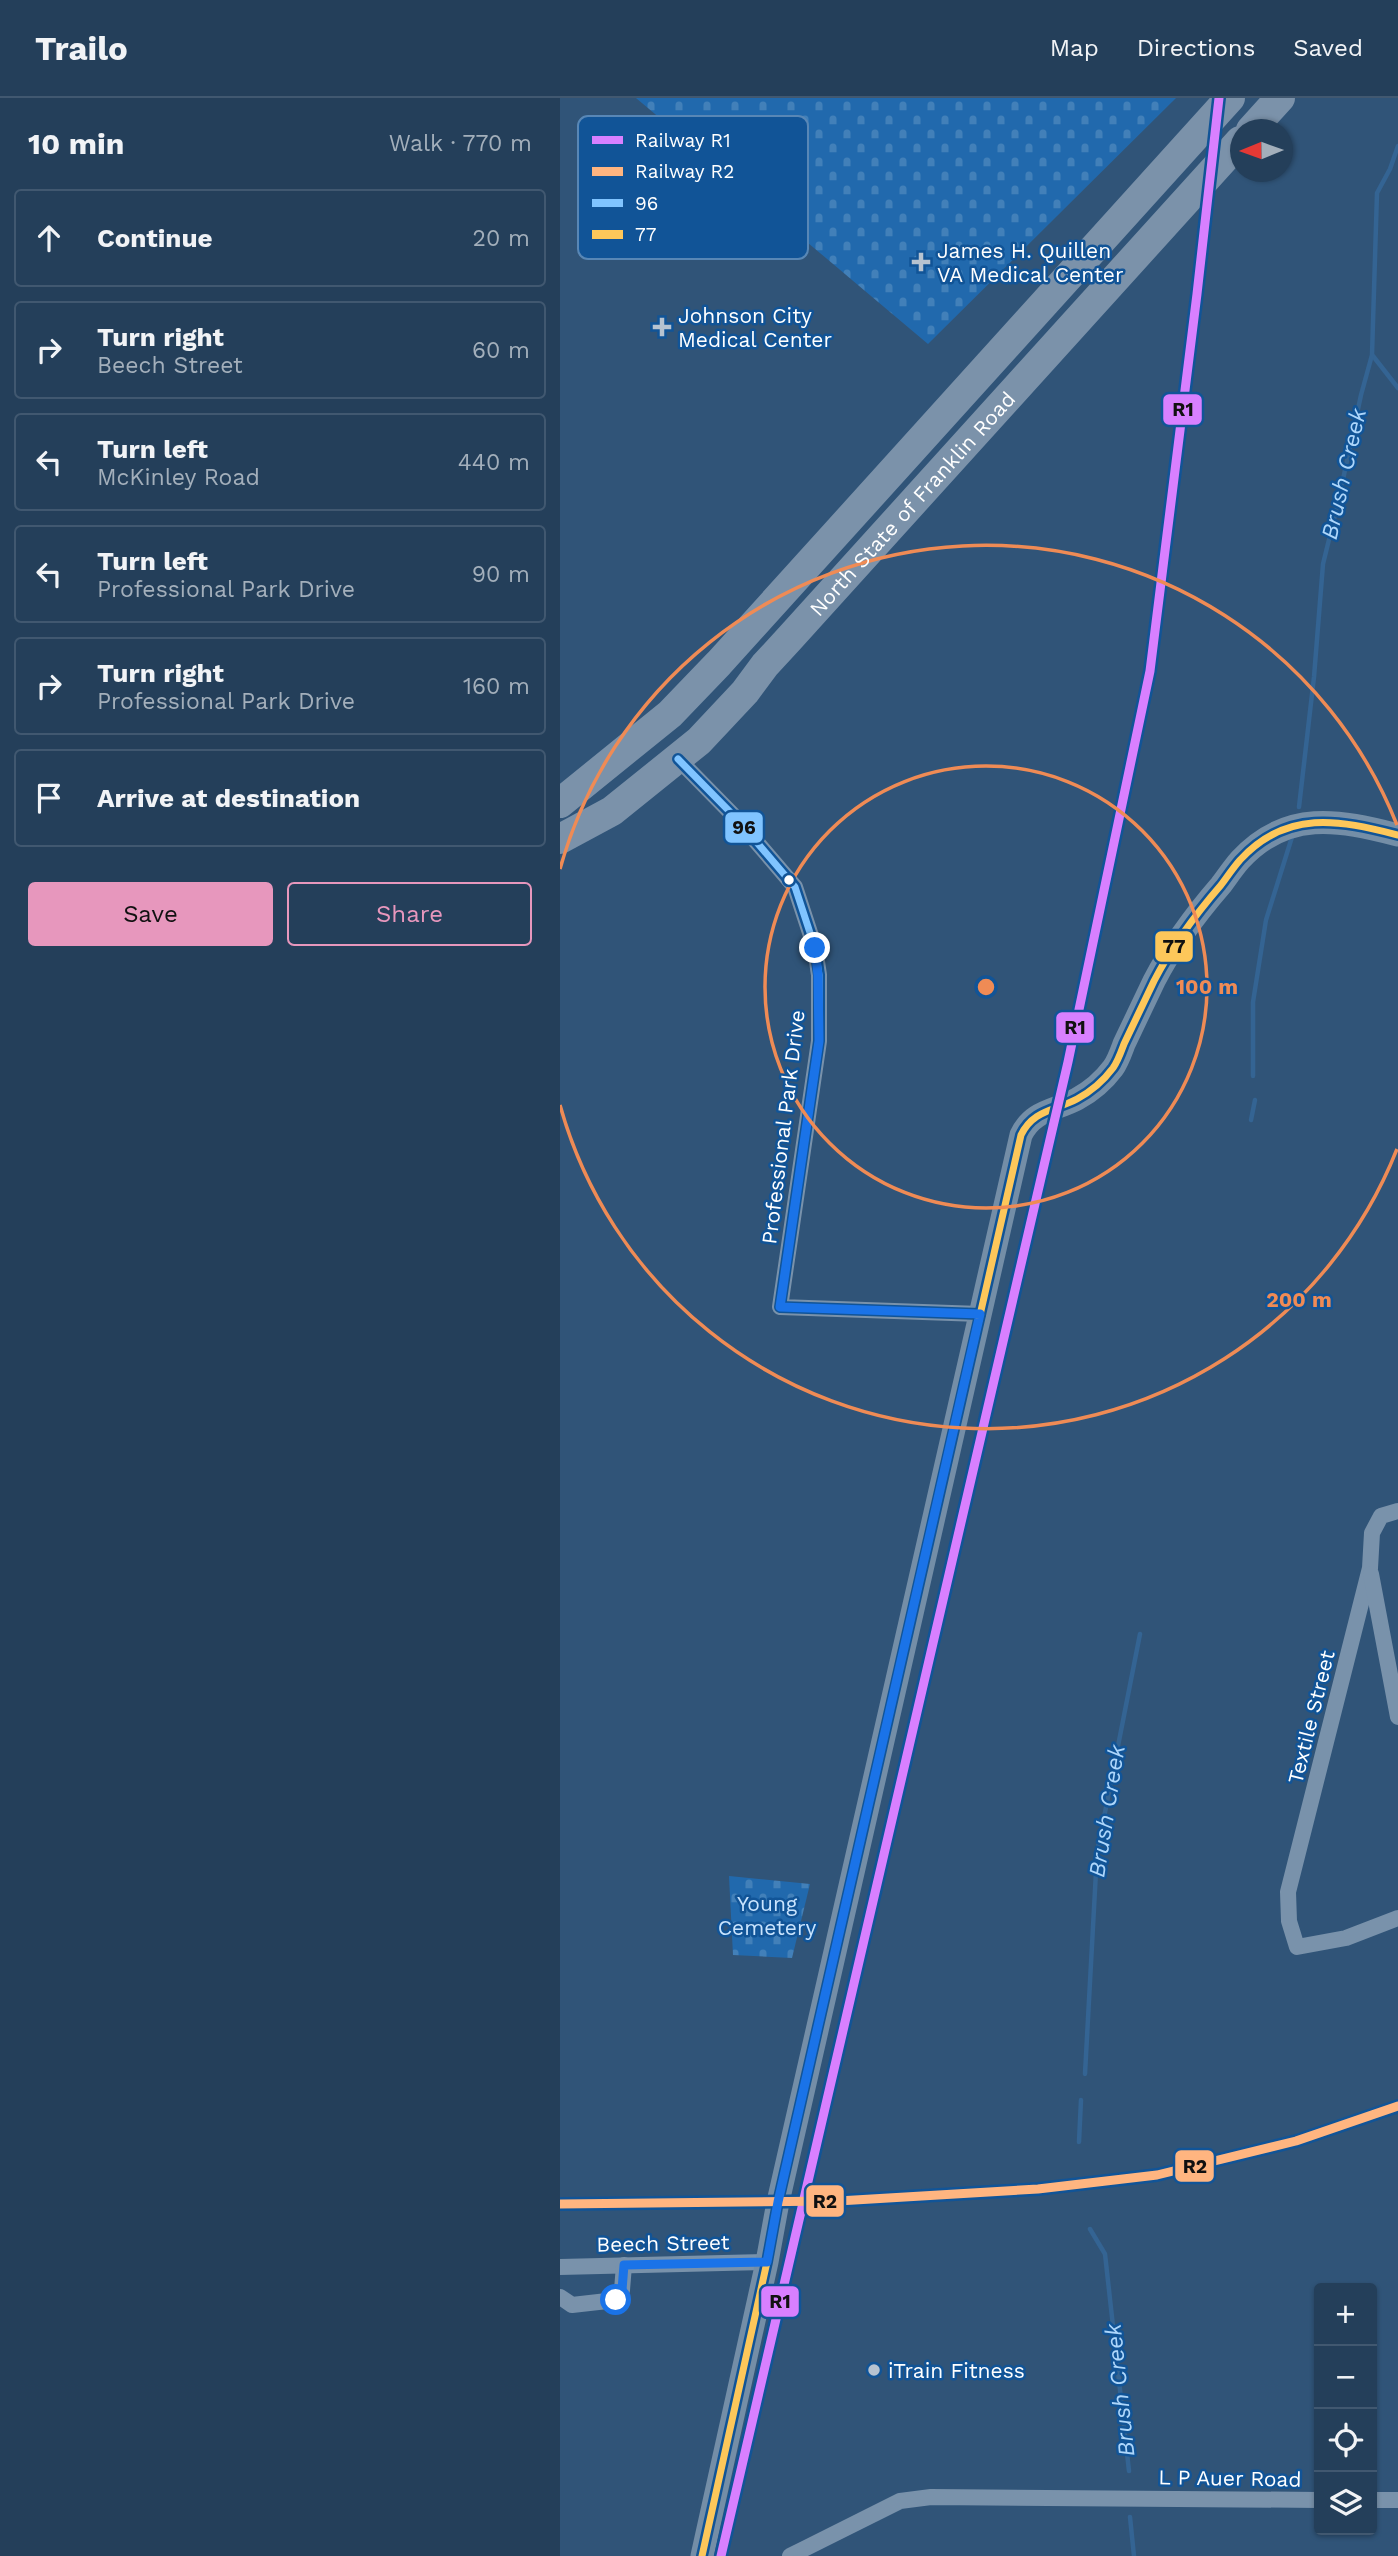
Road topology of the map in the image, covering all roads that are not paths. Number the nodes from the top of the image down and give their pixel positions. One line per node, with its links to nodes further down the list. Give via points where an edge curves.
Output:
1 (1230, 98): 3 (highway, North State of Franklin Road, via 1149,187)
2 (1230, 153): 3 (highway, North State of Franklin Road, via 1150,241)
3 (922, 466): 4 (highway, North State of Franklin Road, via 745,692); 5 (highway, North State of Franklin Road, via 670,714)
4 (678, 759): 7 (highway, North State of Franklin Road, via 612,811); 8 (street, Professional Park Drive, via 795,887 815,948 819,1041 780,1307)
5 (560, 803)
6 (1398, 835): 8 (street, via 1338,822 1296,824 1268,837 1241,859 1174,948 1113,1068 1076,1100 1040,1113 1026,1124)
7 (560, 839)
8 (980, 1314): 13 (street)
9 (1398, 1511): 10 (street, Textile Street, via 1381,1516 1372,1533)
10 (1370, 1568): 11 (street); 12 (street, Textile Street, via 1289,1892 1289,1921 1297,1947 1346,1938)
11 (1398, 1717)
12 (1398, 1919)
13 (767, 2262): 14 (street, Beech Street); 20 (street)
14 (624, 2265): 15 (street, Beech Street); 16 (street, via 622,2290 616,2300 572,2305)
15 (560, 2267)
16 (560, 2297)
17 (1314, 2500): 21 (street, L P Auer Road, via 931,2497 900,2501)
18 (1377, 2500): 19 (street)
19 (1398, 2500)
20 (702, 2556)
21 (790, 2556)

